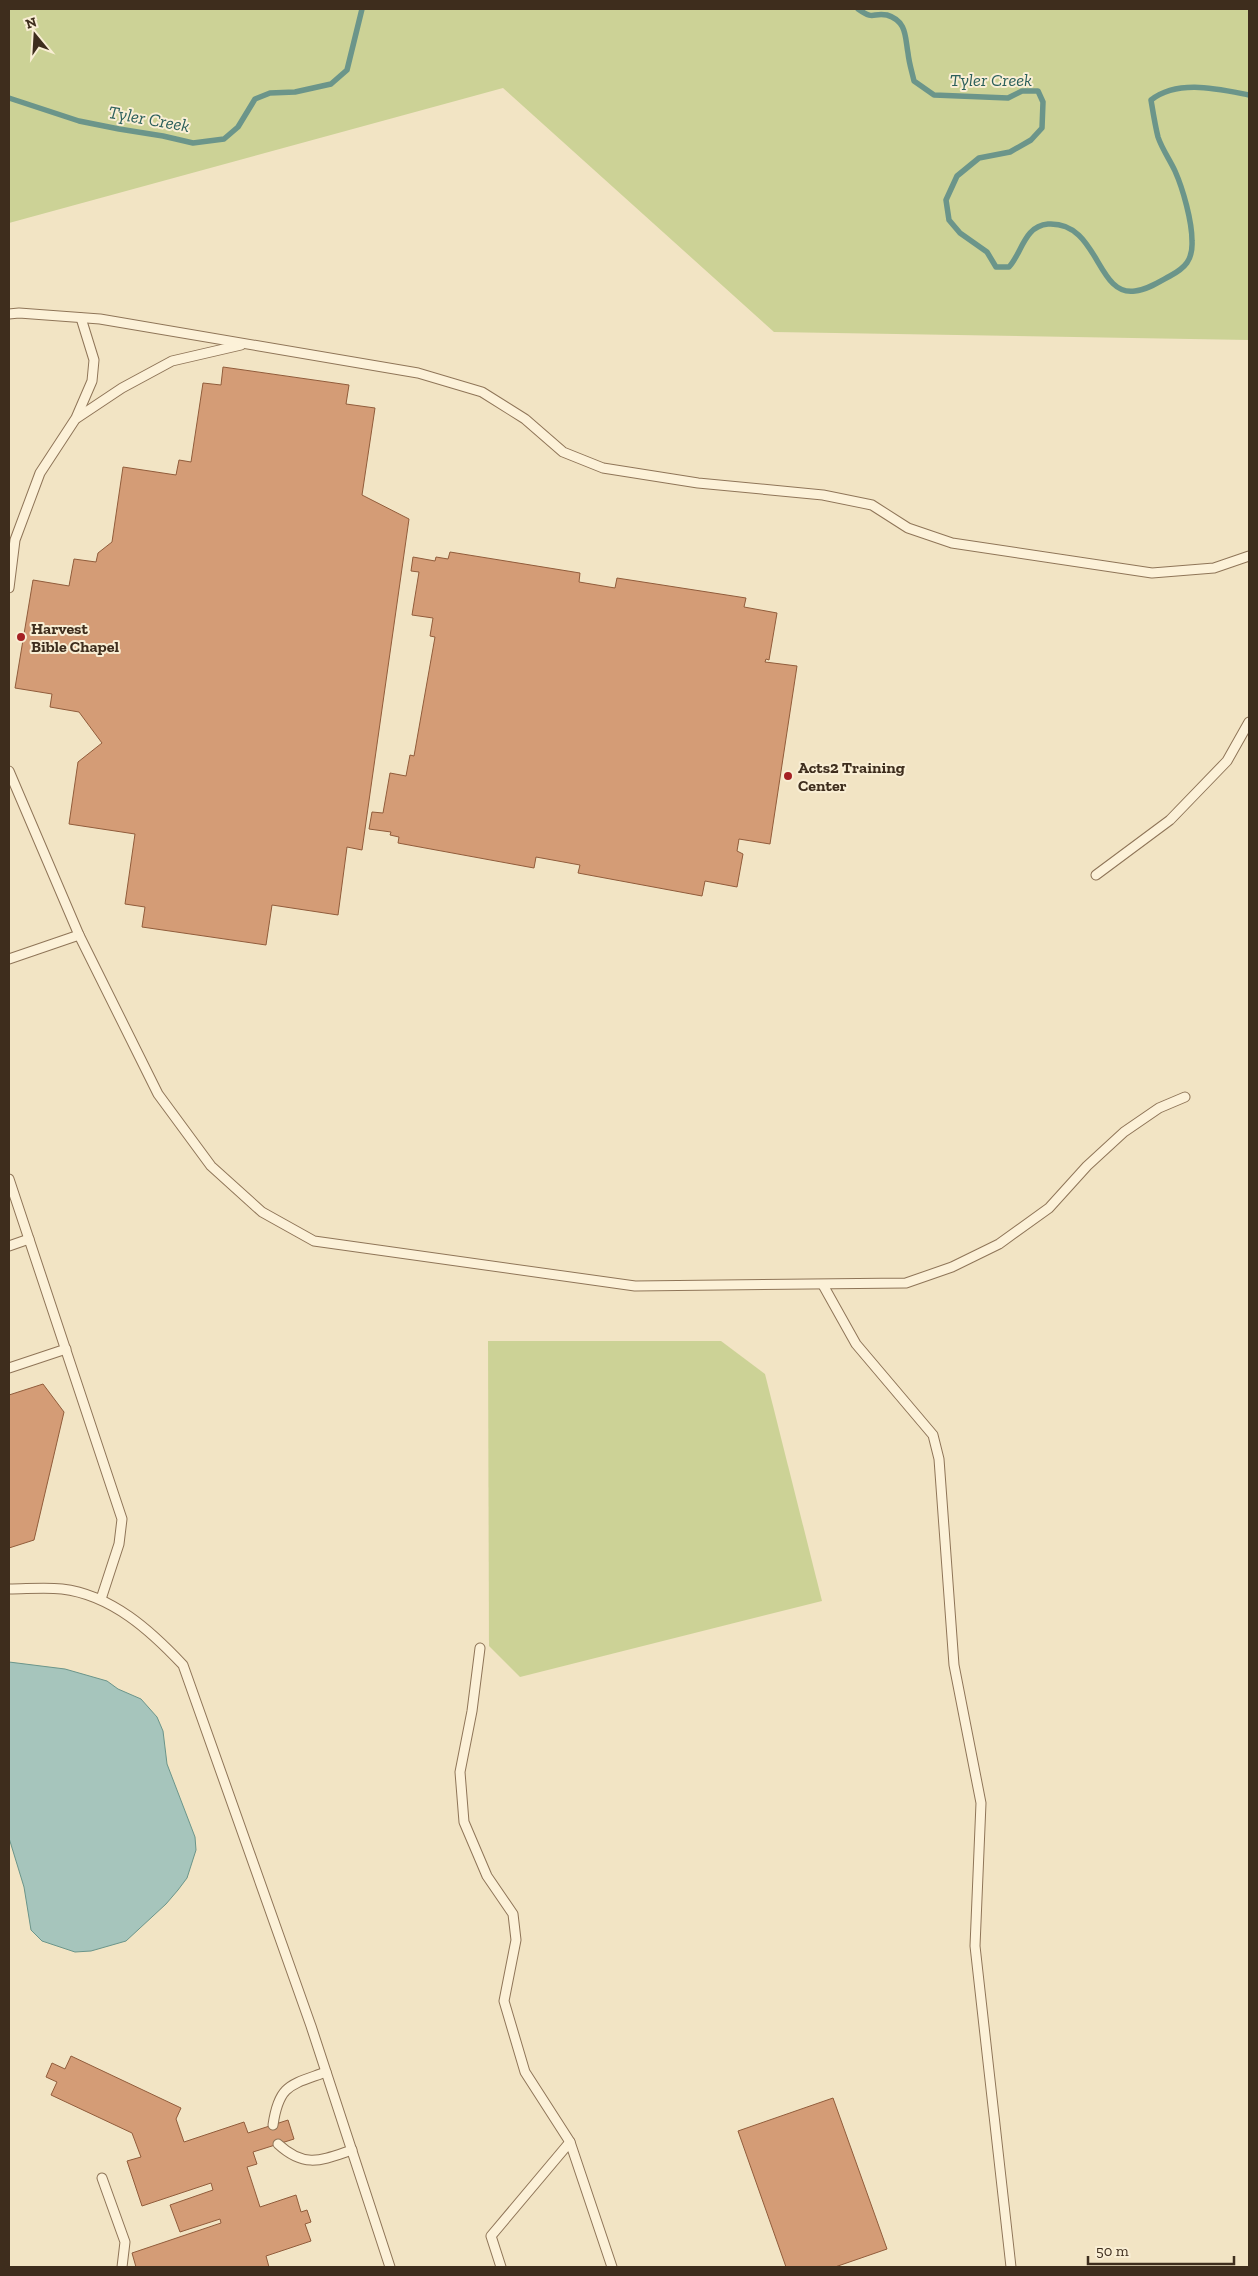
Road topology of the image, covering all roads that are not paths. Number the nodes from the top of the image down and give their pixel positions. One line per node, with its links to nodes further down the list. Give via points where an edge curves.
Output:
1 (9, 314): 2 (lane, via 19,312)
2 (81, 318): 3 (lane); 4 (lane, via 94,360 92,380)
3 (246, 344): 4 (lane, via 172,361); 5 (lane, via 418,373 482,392 525,419 563,452 603,468 698,483 823,495 872,505 908,528 952,543 1152,573 1214,568)
4 (76, 418): 6 (lane, via 40,473 15,540)
5 (1249, 556)
6 (9, 588)
7 (1249, 722): 9 (lane, via 1227,760 1170,820)
8 (9, 771): 10 (lane)
9 (1096, 875)
10 (79, 935): 11 (lane); 16 (lane, via 158,1094 211,1166 262,1212 314,1241 635,1286)
11 (9, 959)
12 (1185, 1097): 16 (lane, via 1159,1108 1124,1132 1049,1208 999,1244 952,1267 906,1283)
13 (9, 1179): 14 (lane)
14 (29, 1239): 15 (lane); 17 (lane)
15 (9, 1246)
16 (823, 1284): 32 (lane, via 856,1344 933,1435 939,1459 954,1665 981,1803 976,1946)
17 (66, 1349): 18 (lane); 20 (lane, via 122,1518 119,1544)
18 (9, 1368)
19 (9, 1589): 20 (lane, via 63,1589)
20 (101, 1599): 22 (lane, via 131,1617 183,1666)
21 (480, 1648): 24 (lane, via 460,1772 464,1822 487,1876 513,1914 516,1940 504,2001 525,2072)
22 (326, 2072): 23 (lane, via 285,2089 276,2106); 26 (lane)
23 (273, 2125)
24 (570, 2142): 30 (lane, via 491,2236); 31 (lane)
25 (278, 2144): 26 (lane, via 293,2155 310,2161)
26 (352, 2150): 29 (lane)
27 (102, 2178): 28 (lane, via 126,2242)
28 (122, 2267)
29 (390, 2267)
30 (501, 2267)
31 (612, 2267)
32 (1011, 2267)

